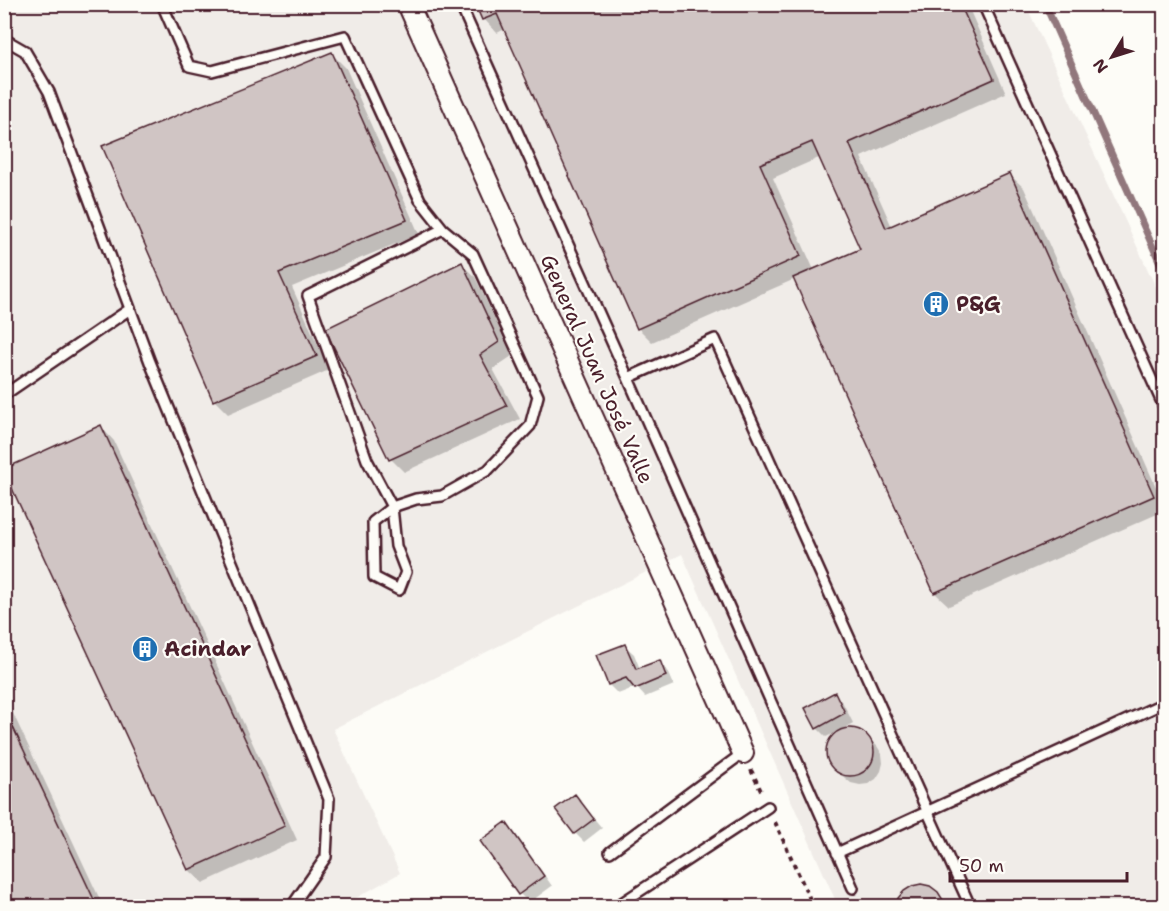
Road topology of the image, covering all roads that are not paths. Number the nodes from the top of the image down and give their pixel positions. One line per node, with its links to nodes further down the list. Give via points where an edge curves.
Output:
1 (162, 4): 6 (lane, via 189,66 212,71 345,36 420,200)
2 (408, 4): 13 (street, General Juan José Valle)
3 (460, 4): 8 (lane)
4 (983, 4): 10 (lane)
5 (4, 39): 7 (lane, via 25,51 49,92)
6 (443, 229): 11 (lane, via 308,296 367,460); 11 (lane, via 473,254 538,396 530,426 488,470 442,496)
7 (130, 309): 9 (lane); 19 (lane, via 329,799 326,857)
8 (628, 378): 15 (lane, via 715,339); 17 (lane)
9 (4, 395)
10 (1164, 407)
11 (392, 507): 11 (lane, via 373,522 374,577 399,590 406,572 396,546)
12 (1164, 703): 15 (lane)
13 (743, 753): 16 (lane)
14 (768, 807): 20 (lane)
15 (927, 812): 17 (lane); 21 (lane)
16 (610, 852)
17 (837, 853): 18 (lane)
18 (853, 888)
19 (292, 906)
20 (617, 906)
21 (970, 906)

